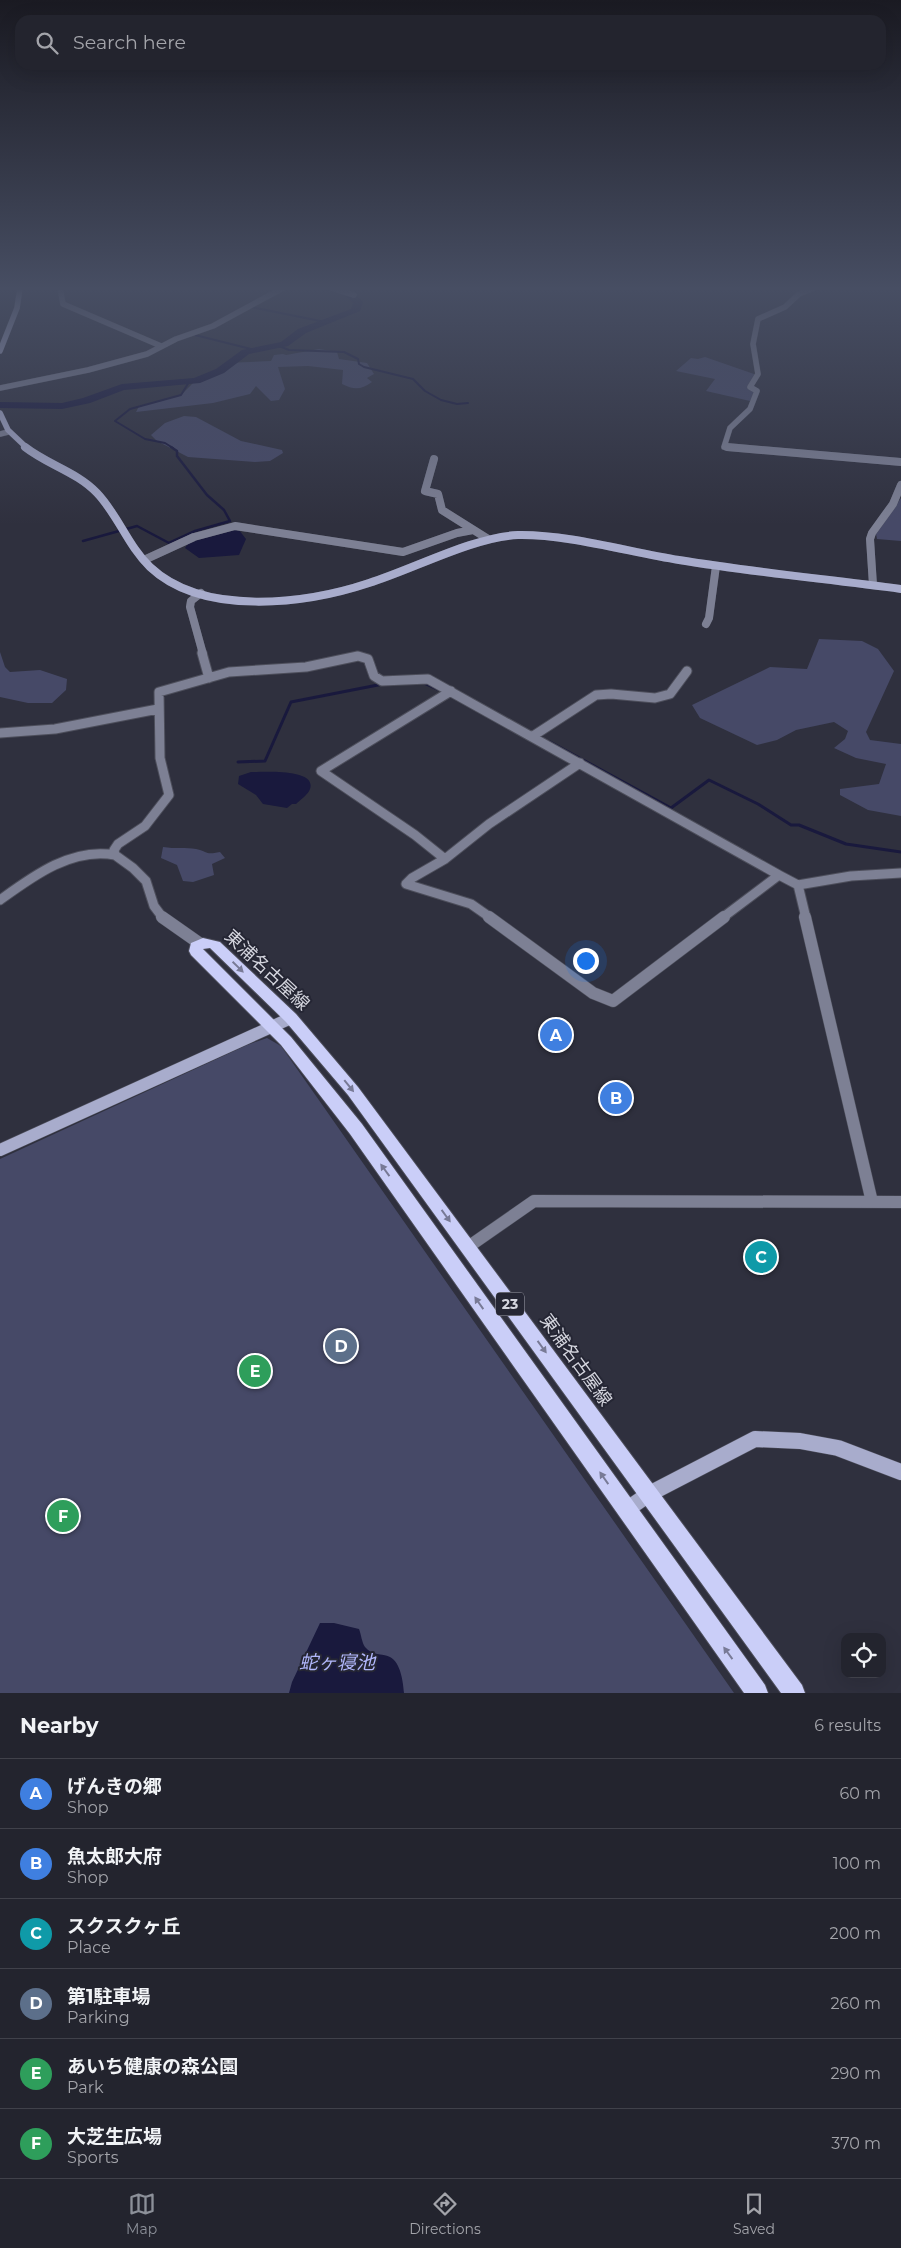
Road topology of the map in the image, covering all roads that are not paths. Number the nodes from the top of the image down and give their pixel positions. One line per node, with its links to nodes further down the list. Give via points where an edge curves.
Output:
1 (99, 367): 3 (street)
2 (757, 367): 8 (street, via 758,374 750,387 757,391 750,409 730,428 724,447)
3 (0, 388)
4 (0, 413): 5 (street)
5 (8, 432): 6 (street); 12 (street, via 26,449 74,474 95,491)
6 (0, 434)
7 (434, 459): 10 (street, via 425,491 438,494 442,510)
8 (901, 462)
9 (901, 485): 14 (street, via 893,504 870,539)
10 (473, 530): 11 (street); 12 (street, via 403,552 235,526 194,537)
11 (488, 539): 13 (street, via 537,536); 16 (street, via 363,587 324,597 247,601)
12 (144, 560): 16 (street, via 164,578)
13 (716, 566): 14 (street); 17 (street)
14 (874, 585): 15 (street)
15 (901, 589)
16 (201, 593): 19 (street, via 191,601 190,607)
17 (706, 624)
18 (687, 670): 23 (street, via 670,694 655,698 596,695)
19 (209, 678): 20 (street, via 229,672 306,667 364,657 368,659 374,676 382,681 428,679); 21 (street, via 162,690 158,694)
20 (451, 690): 23 (street); 26 (street, via 321,771)
21 (158, 709): 22 (street, via 55,729); 25 (street, via 160,758 169,795 146,826 118,844)
22 (0, 733)
23 (533, 736): 24 (street)
24 (580, 763): 26 (street); 28 (street)
25 (115, 855): 30 (street, via 98,851 74,859 36,874); 31 (street, via 146,881 154,906 164,919)
26 (445, 858): 28 (street, via 406,884 471,904 593,994 613,1001)
27 (901, 873): 29 (street, via 851,876)
28 (779, 875): 29 (street)
29 (798, 885): 35 (street)
30 (0, 900)
31 (199, 944): 32 (main road, 東浦名古屋線 / 23, one-way to 32, via 215,944); 33 (main road, 東浦名古屋線 / 23, via 196,951)
32 (291, 1018): 33 (street); 37 (main road, 東浦名古屋線 / 23, one-way to 37, via 353,1090)
33 (272, 1027): 34 (street); 40 (main road, 東浦名古屋線 / 23, one-way to 33, via 356,1129)
34 (0, 1150)
35 (872, 1202): 36 (street); 37 (street, via 534,1201)
36 (901, 1202)
37 (468, 1247): 39 (main road, 東浦名古屋線 / 23, one-way to 39)
38 (901, 1472): 39 (street, via 838,1448 755,1438)
39 (649, 1494): 40 (street); 42 (main road, 東浦名古屋線 / 23)
40 (626, 1510): 41 (main road, 東浦名古屋線 / 23, one-way to 40)
41 (756, 1693)
42 (794, 1693)

